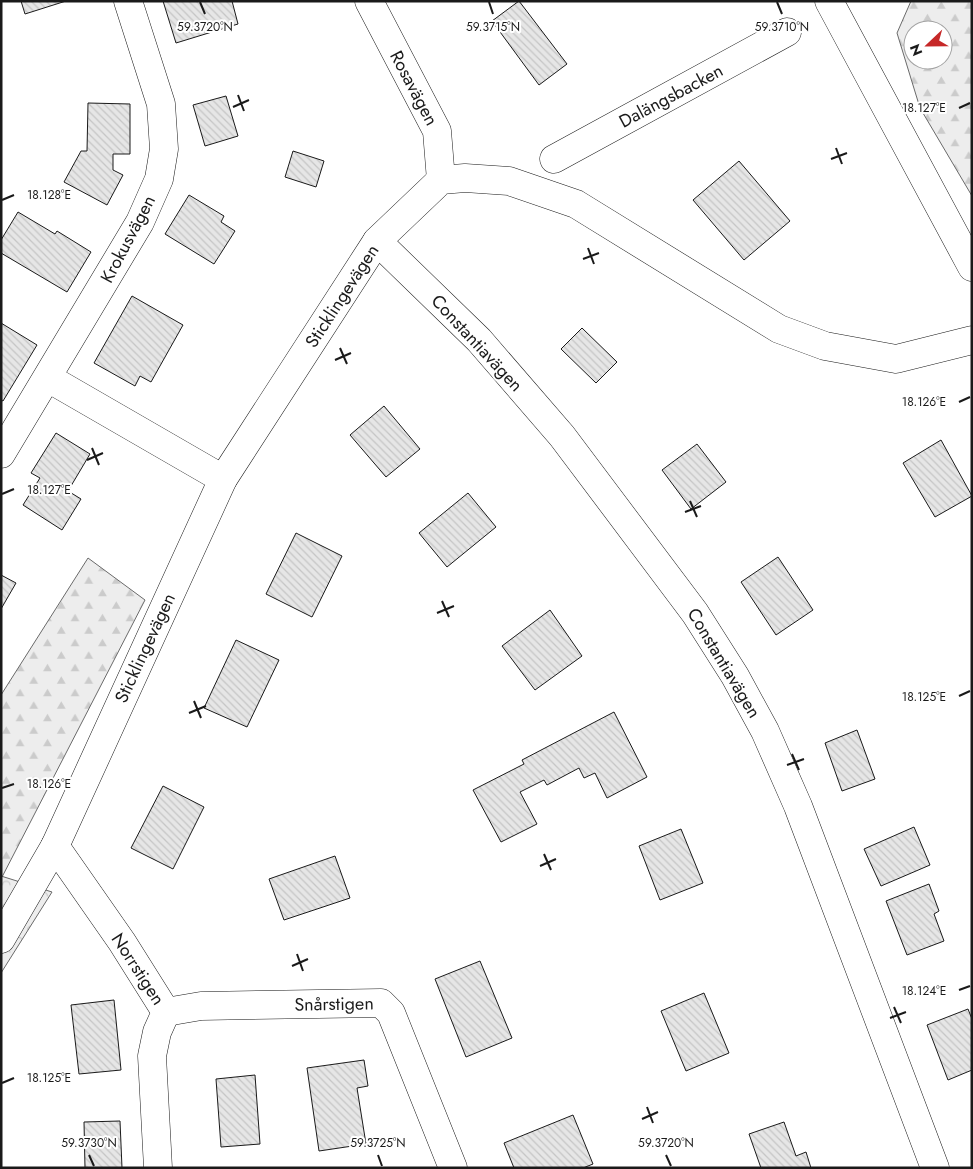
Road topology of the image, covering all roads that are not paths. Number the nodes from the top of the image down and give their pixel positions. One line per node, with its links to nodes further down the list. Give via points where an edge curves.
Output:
1 (128, 1): 10 (street, Krokusvägen, via 161,104 164,149 159,179 140,222)
2 (369, 1): 6 (street, Rosavägen, via 438,131)
3 (829, 1): 8 (street)
4 (787, 32): 5 (street, Dalängsbacken)
5 (554, 159)
6 (440, 180): 7 (street, Sticklingevägen); 9 (street, via 509,180 576,204 779,329 825,346 896,359)
7 (377, 241): 12 (street, Sticklingevägen); 18 (street, Constantiavägen, via 479,340 562,436 695,613 735,676 798,806)
8 (972, 267)
9 (972, 340)
10 (48, 378): 11 (street, Krokusvägen); 12 (street)
11 (1, 454)
12 (223, 479): 13 (street, Sticklingevägen)
13 (55, 846): 14 (street, Sticklingevägen); 15 (street, Norrstigen)
14 (1, 939)
15 (166, 1012): 16 (street, Norrstigen, via 157,1032 152,1056); 17 (street, Snårstigen, via 202,1006 381,1002 390,1013)
16 (158, 1168)
17 (453, 1168)
18 (935, 1168)

